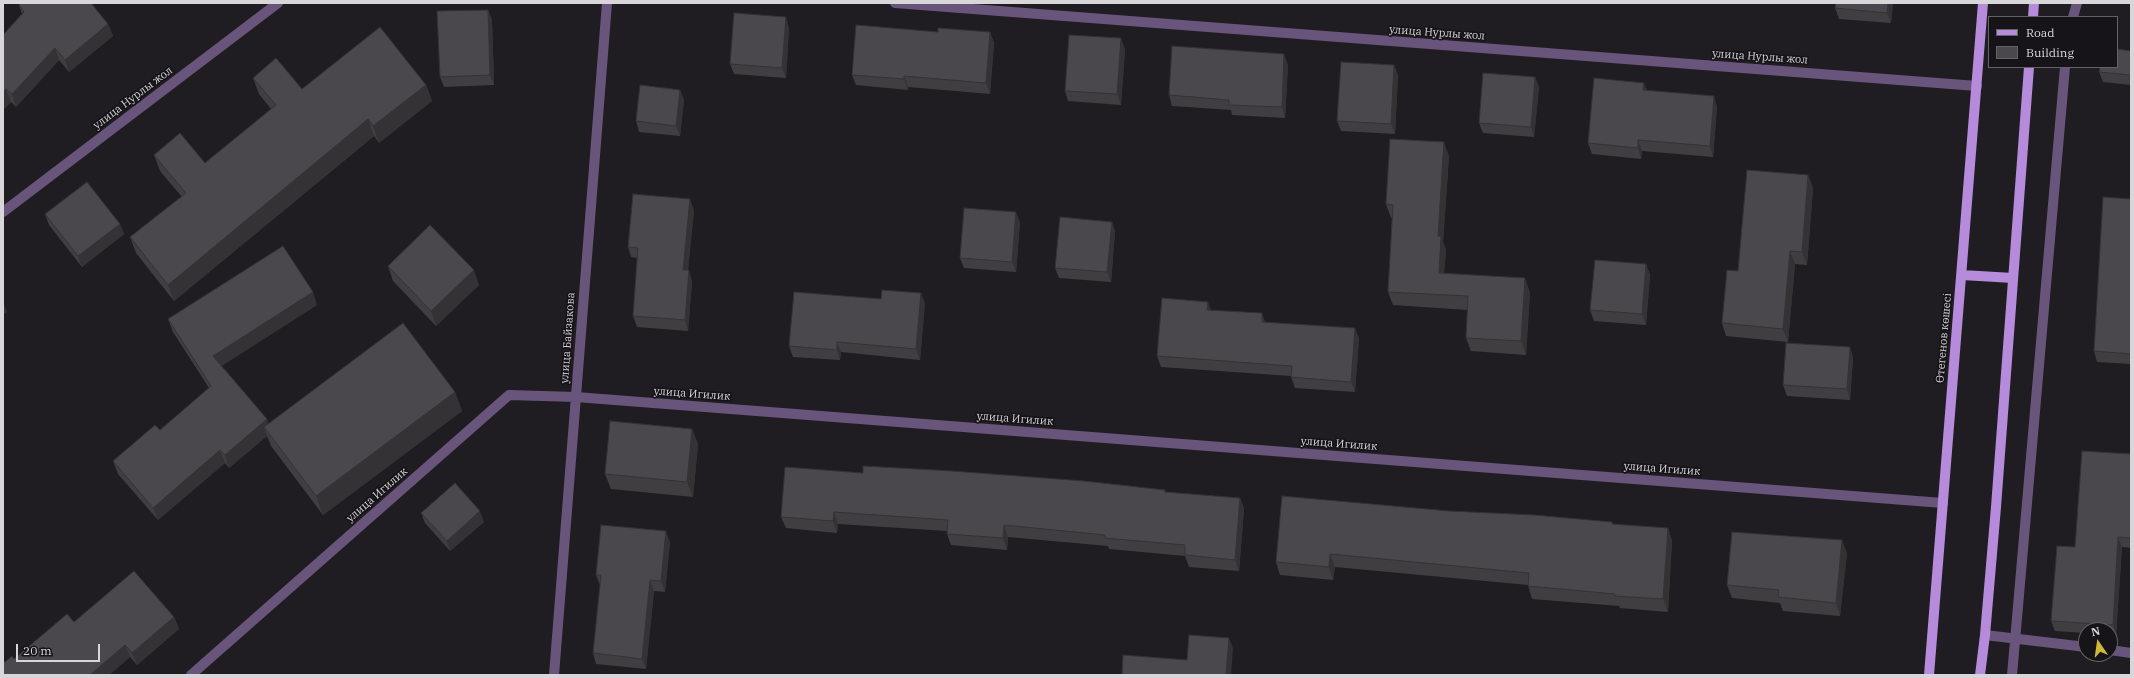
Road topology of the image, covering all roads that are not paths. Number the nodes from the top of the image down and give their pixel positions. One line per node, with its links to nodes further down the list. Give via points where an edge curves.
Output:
1 (278, 3): 12 (street, улица Нурлы жол)
2 (607, 3): 15 (street, улица Байзакова)
3 (895, 3): 11 (street, улица Нурлы жол)
4 (1983, 3): 11 (main road, Өтегенов көшесі)
5 (2034, 3): 7 (main road)
6 (2077, 3): 8 (street)
7 (2033, 16)
8 (2073, 16)
9 (2029, 68): 14 (main road)
10 (2064, 68): 18 (street)
11 (1977, 86): 13 (main road, Өтегенов көшесі)
12 (3, 212)
13 (1962, 275): 14 (main road); 16 (main road, Өтегенов көшесі)
14 (2013, 278): 17 (main road)
15 (576, 397): 16 (street, улица Игилик); 22 (street, улица Игилик, via 509,395); 23 (street, улица Байзакова)
16 (1943, 503): 24 (main road, Өтегенов көшесі)
17 (1985, 635): 18 (street); 25 (main road)
18 (2015, 639): 19 (street); 26 (street)
19 (2078, 646)
20 (2118, 651): 21 (street)
21 (2131, 653)
22 (191, 675)
23 (554, 675)
24 (1929, 675)
25 (1980, 675)
26 (2012, 675)

